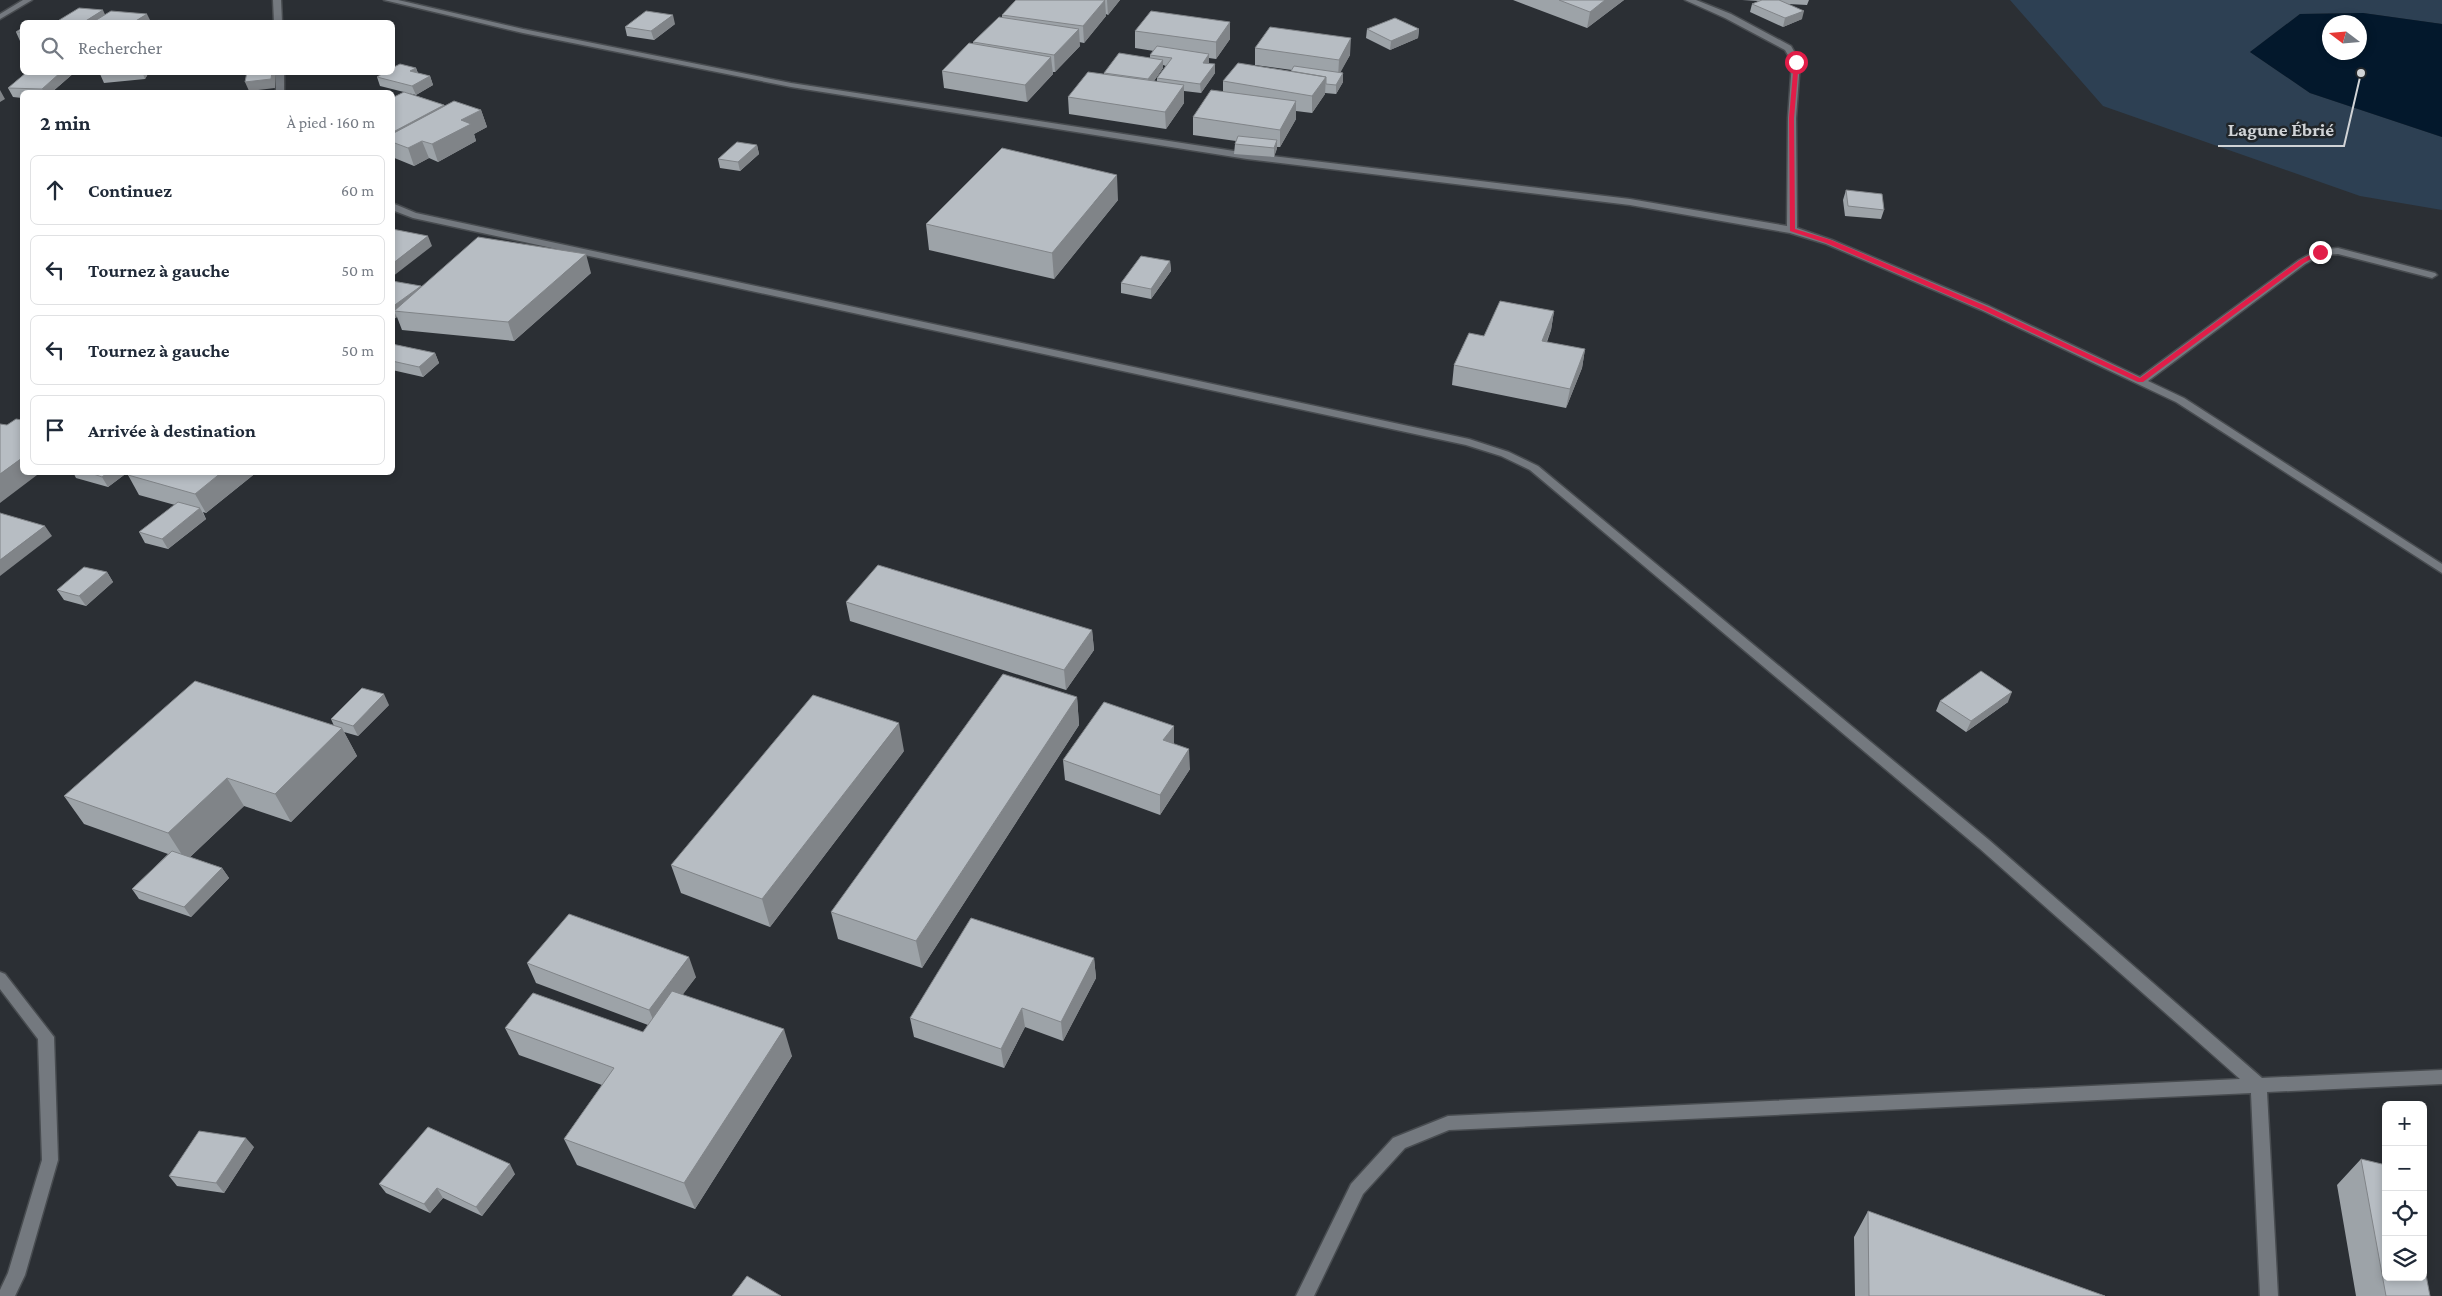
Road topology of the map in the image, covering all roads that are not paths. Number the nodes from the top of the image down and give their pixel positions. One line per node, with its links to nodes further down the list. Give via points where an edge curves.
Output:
1 (28, 0): 5 (street)
2 (277, 0): 6 (street)
3 (388, 0): 10 (street, via 523,32 791,85 1247,156 1630,202)
4 (1689, 0): 10 (street, via 1728,16 1788,48 1793,54 1796,62 1792,118)
5 (0, 17)
6 (278, 20)
7 (280, 75): 8 (street)
8 (280, 90)
9 (395, 207): 16 (street, via 413,215 1469,442 1505,454 1534,468 1984,844)
10 (1792, 230): 12 (street, via 1829,242 1977,305)
11 (2432, 275): 12 (street, via 2338,251 2320,252)
12 (2141, 381): 13 (street, via 2180,400)
13 (2442, 569)
14 (0, 978): 17 (street, via 46,1037 50,1160 16,1275)
15 (2442, 1077): 16 (street)
16 (2260, 1086): 18 (street, via 1448,1123 1399,1143 1357,1189); 19 (street)
17 (6, 1296)
18 (1305, 1296)
19 (2269, 1296)

